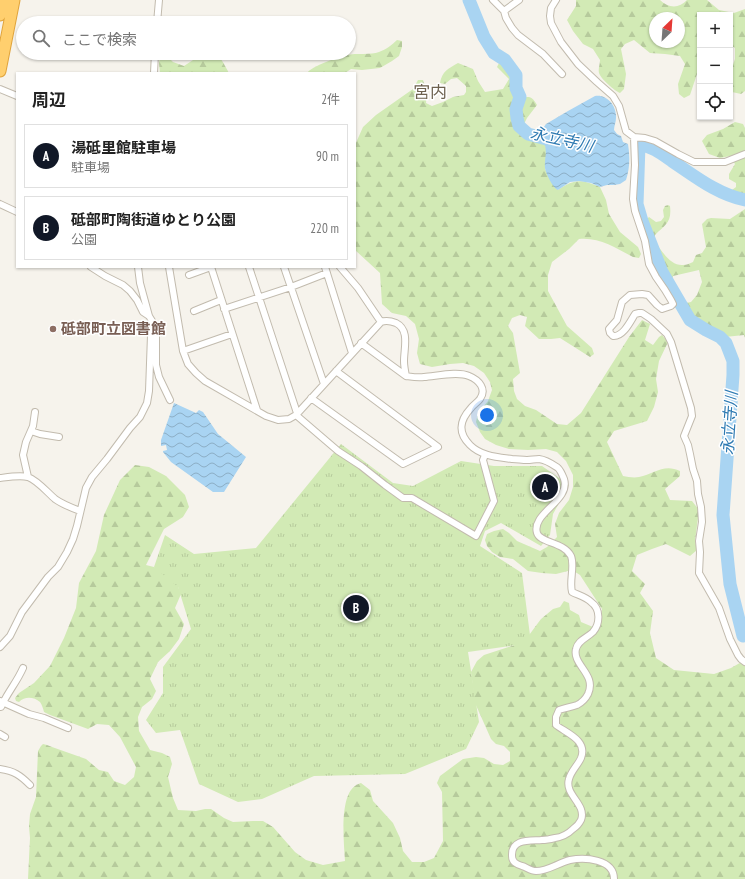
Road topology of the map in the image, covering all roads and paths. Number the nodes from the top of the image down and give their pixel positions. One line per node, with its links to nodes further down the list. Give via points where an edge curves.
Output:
1 (159, 0): 7 (street)
2 (493, 0): 6 (street)
3 (520, 0): 6 (street)
4 (556, 0): 14 (street, via 550,16 561,42 578,64 613,96 619,106 626,130)
5 (5, 7): 9 (highway)
6 (504, 11): 11 (street, via 518,35 543,54)
7 (157, 16)
8 (155, 60): 10 (street)
9 (0, 71)
10 (154, 72)
11 (562, 74)
12 (0, 89): 13 (street)
13 (16, 96)
14 (634, 137): 15 (street, via 655,141 694,162 725,162); 55 (street, via 635,212 645,241 649,264 673,304 662,309 648,295 630,296 622,302 617,320 609,329 613,336 621,334 635,314 642,313 667,334 671,342 692,416 684,436 701,507 699,573 718,608 738,655)
15 (745, 154)
16 (0, 204): 17 (street)
17 (16, 212)
18 (138, 268): 33 (street)
19 (169, 268): 38 (street)
20 (208, 268): 27 (street)
21 (211, 268): 30 (street)
22 (249, 268): 29 (street)
23 (284, 268): 28 (street)
24 (341, 268): 34 (street)
25 (102, 270): 33 (street, via 130,291 143,312)
26 (326, 270): 28 (street); 39 (street)
27 (189, 275)
28 (290, 287): 29 (street); 42 (street)
29 (259, 297): 31 (street); 47 (street)
30 (221, 300): 31 (street); 32 (street)
31 (224, 309): 36 (street)
32 (194, 311)
33 (149, 316): 35 (street)
34 (381, 322): 37 (street); 41 (street, via 392,322 404,330)
35 (154, 324): 44 (street, via 156,365); 53 (street, via 151,335 147,403 140,417 92,476)
36 (232, 334): 38 (street); 45 (street)
37 (361, 343): 39 (street); 41 (street)
38 (184, 351): 45 (street, via 188,364 205,381)
39 (352, 353): 40 (street)
40 (336, 371): 42 (street); 43 (street, via 438,446 403,464)
41 (406, 376): 50 (street, via 416,378 465,374 474,378 481,385 483,393 462,420 460,428 469,444)
42 (324, 384): 43 (street)
43 (311, 398): 47 (street)
44 (170, 400)
45 (257, 410): 47 (street, via 278,420 289,419)
46 (35, 412): 48 (street)
47 (297, 414): 50 (street, via 338,451 403,498 412,498 476,536 494,501 483,460)
48 (30, 431): 49 (street); 52 (street, via 23,455)
49 (59, 437)
50 (485, 454): 61 (street, via 526,460 540,459 561,470 563,490 558,500 537,522 537,532 540,538 566,550 571,557 572,592 592,602 599,616 593,632 578,644 575,651 590,682 590,690 587,697 577,705 559,710 556,717 556,725 575,737 582,750 567,786 580,807 581,820 564,836 517,843 512,855 513,861 534,871 545,870 570,860 596,860 611,869)
51 (0, 478): 52 (street)
52 (28, 478): 53 (street, via 57,500)
53 (80, 511): 54 (street, via 67,552 22,612 10,636)
54 (0, 647)
55 (745, 662)
56 (23, 668): 57 (street)
57 (1, 703): 58 (street)
58 (68, 728)
59 (0, 769): 60 (street, via 14,772)
60 (30, 785)
61 (614, 879)

